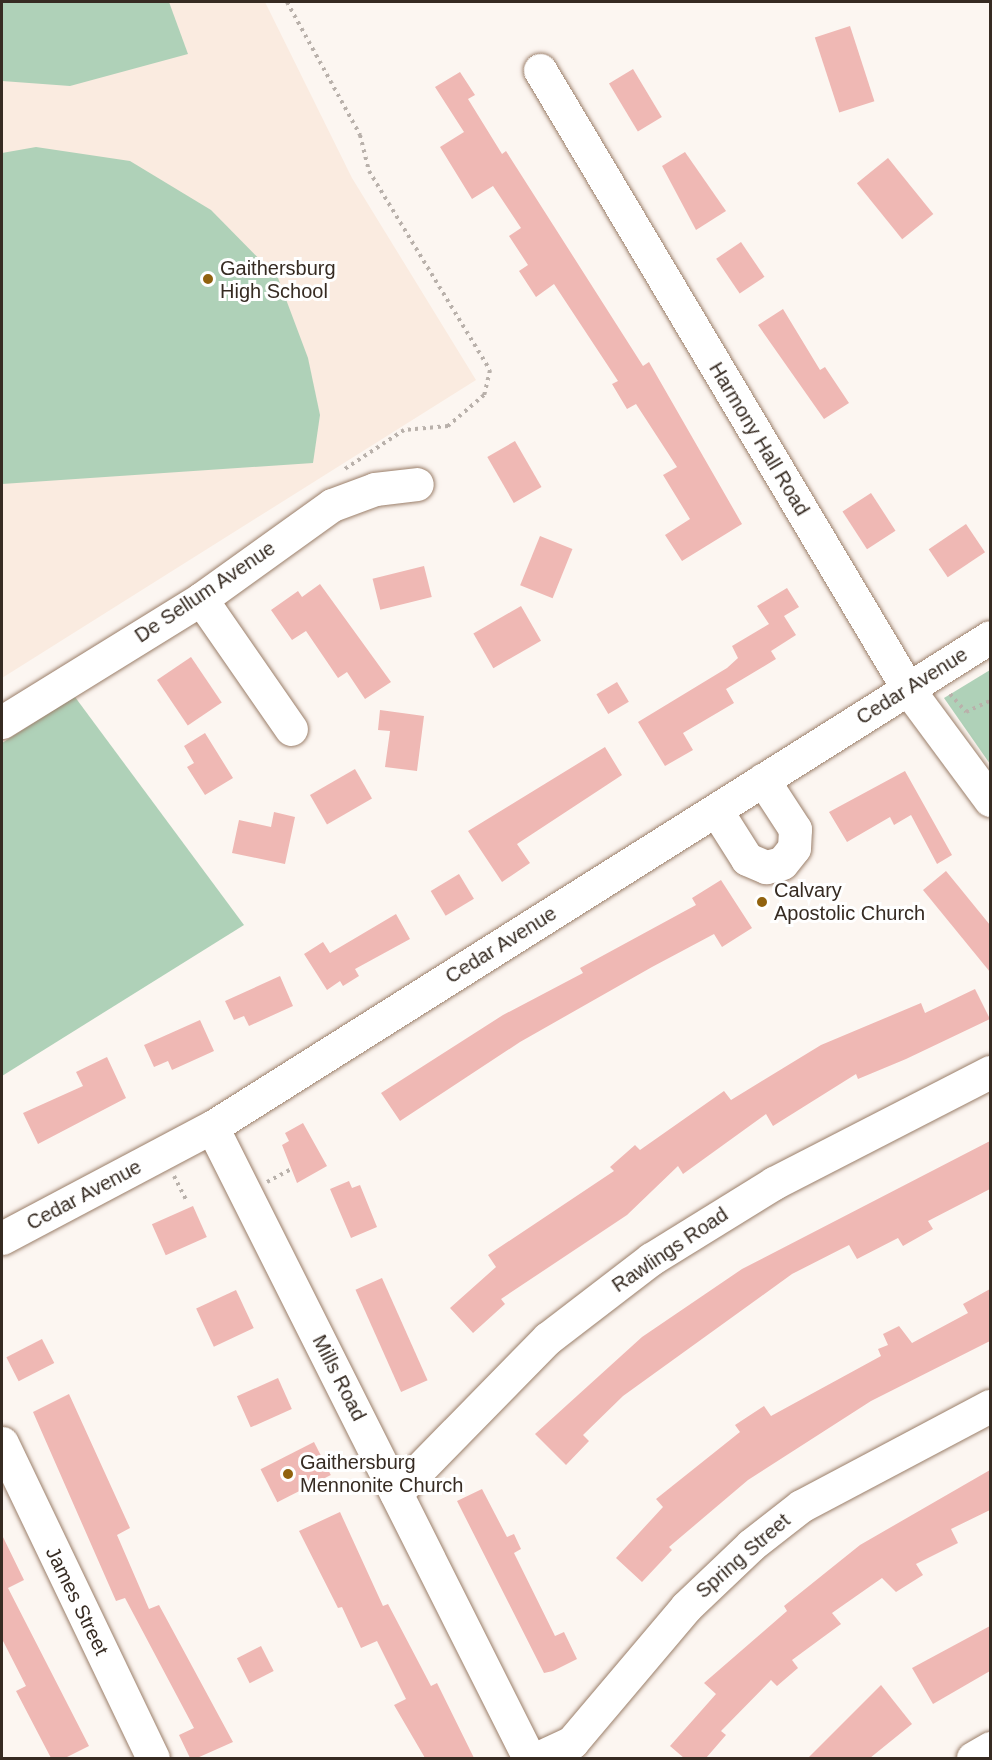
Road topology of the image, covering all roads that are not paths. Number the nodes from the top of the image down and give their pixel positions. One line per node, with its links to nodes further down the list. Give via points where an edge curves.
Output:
1 (540, 70): 5 (street, Harmony Hall Road)
2 (417, 484): 3 (street, De Sellum Avenue, via 375,489 332,505)
3 (201, 599): 6 (street, De Sellum Avenue); 7 (street)
4 (990, 637): 5 (street, Cedar Avenue)
5 (908, 689): 8 (street, Cedar Avenue); 9 (street, Harmony Hall Road)
6 (2, 722)
7 (291, 729)
8 (763, 780): 10 (street, Cedar Avenue); 10 (street, via 795,829 794,848 782,863 766,867 747,859)
9 (990, 800)
10 (716, 810): 12 (street, Cedar Avenue)
11 (990, 1072): 16 (street, Rawlings Road, via 774,1183 651,1259 548,1338)
12 (212, 1127): 13 (street, Cedar Avenue); 16 (street, Mills Road)
13 (2, 1238)
14 (990, 1406): 20 (street, Spring Street, via 801,1506 751,1545 686,1607 572,1742)
15 (2, 1443): 18 (street, James Street)
16 (396, 1493): 19 (street, Mills Road)
17 (990, 1748): 21 (street)
18 (153, 1758)
19 (529, 1758)
20 (538, 1758)
21 (973, 1758)

